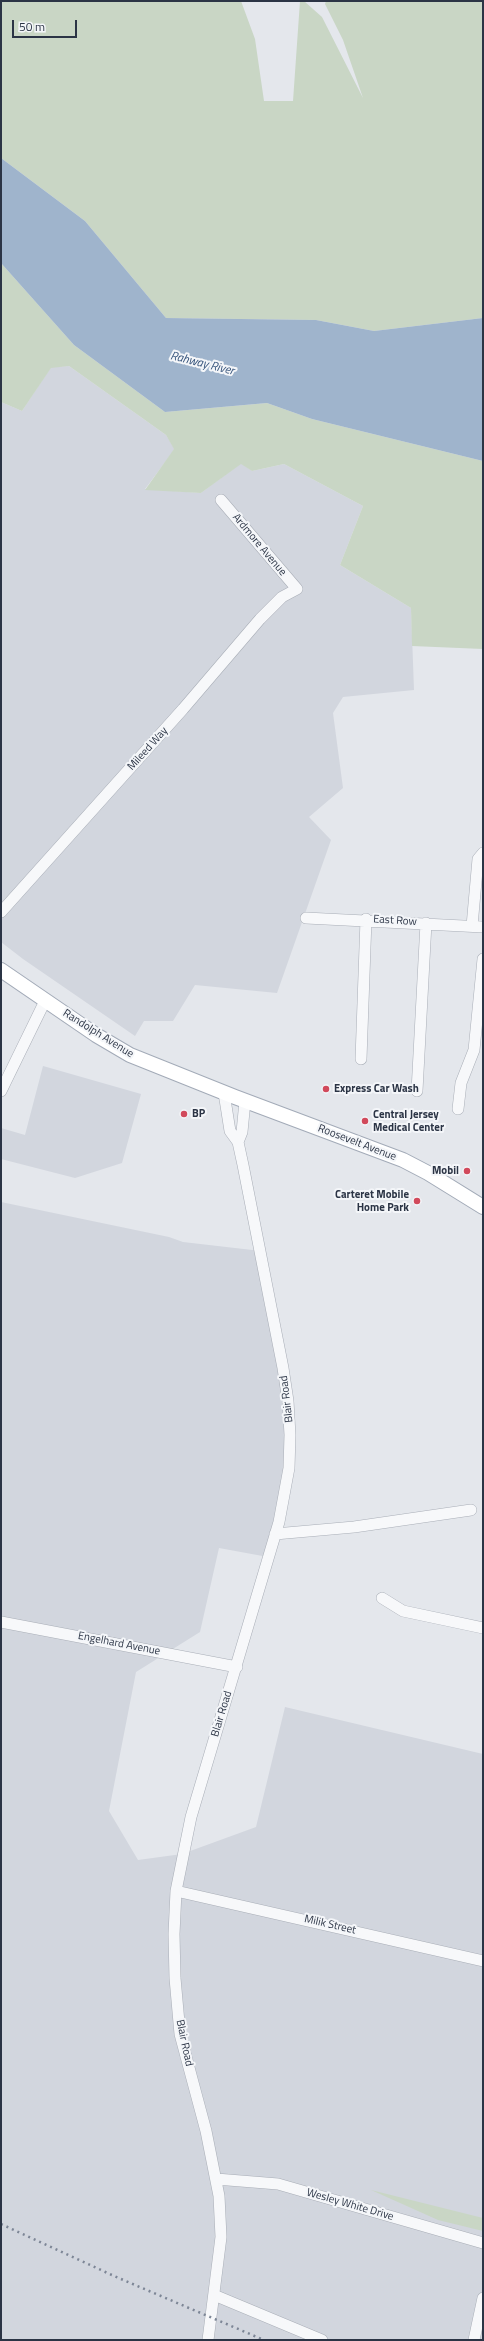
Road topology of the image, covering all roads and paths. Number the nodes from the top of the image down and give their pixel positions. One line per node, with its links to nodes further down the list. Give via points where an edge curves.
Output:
1 (222, 500): 2 (street, Ardmore Avenue)
2 (297, 590): 5 (street, Mileed Way, via 282,597 260,619)
3 (483, 853): 4 (street, via 478,859)
4 (480, 875): 9 (street)
5 (1, 912)
6 (306, 918): 7 (street, East Row)
7 (366, 919): 8 (street, East Row); 13 (street)
8 (426, 923): 9 (street, East Row); 15 (street)
9 (478, 926)
10 (483, 959): 18 (street, via 474,1050 461,1083)
11 (1, 970): 12 (main road, Randolph Avenue)
12 (45, 1001): 14 (street); 16 (main road, Randolph Avenue, via 130,1055)
13 (361, 1059)
14 (1, 1091)
15 (417, 1091)
16 (224, 1093): 17 (main road, Roosevelt Avenue); 19 (street, Blair Road, via 230,1131)
17 (245, 1101): 19 (street, via 242,1132); 20 (main road, Roosevelt Avenue, via 403,1160)
18 (458, 1109)
19 (238, 1142): 22 (street, Blair Road, via 288,1401 289,1468)
20 (483, 1207)
21 (471, 1510): 22 (street, via 354,1527)
22 (275, 1534): 26 (street, Blair Road)
23 (382, 1598): 25 (street, via 403,1611)
24 (1, 1622): 26 (street, Engelhard Avenue)
25 (483, 1628)
26 (237, 1667): 27 (street, Blair Road, via 191,1817)
27 (176, 1891): 28 (street, Milik Street); 29 (street, Blair Road, via 175,1970 180,2034)
28 (483, 1961)
29 (216, 2179): 30 (street, Wesley White Drive, via 278,2184); 31 (street, Blair Road, via 221,2237)
30 (483, 2243)
31 (214, 2294): 33 (street, Blair Road); 34 (street)
32 (483, 2298): 35 (street)
33 (208, 2340)
34 (322, 2340)
35 (474, 2340)

